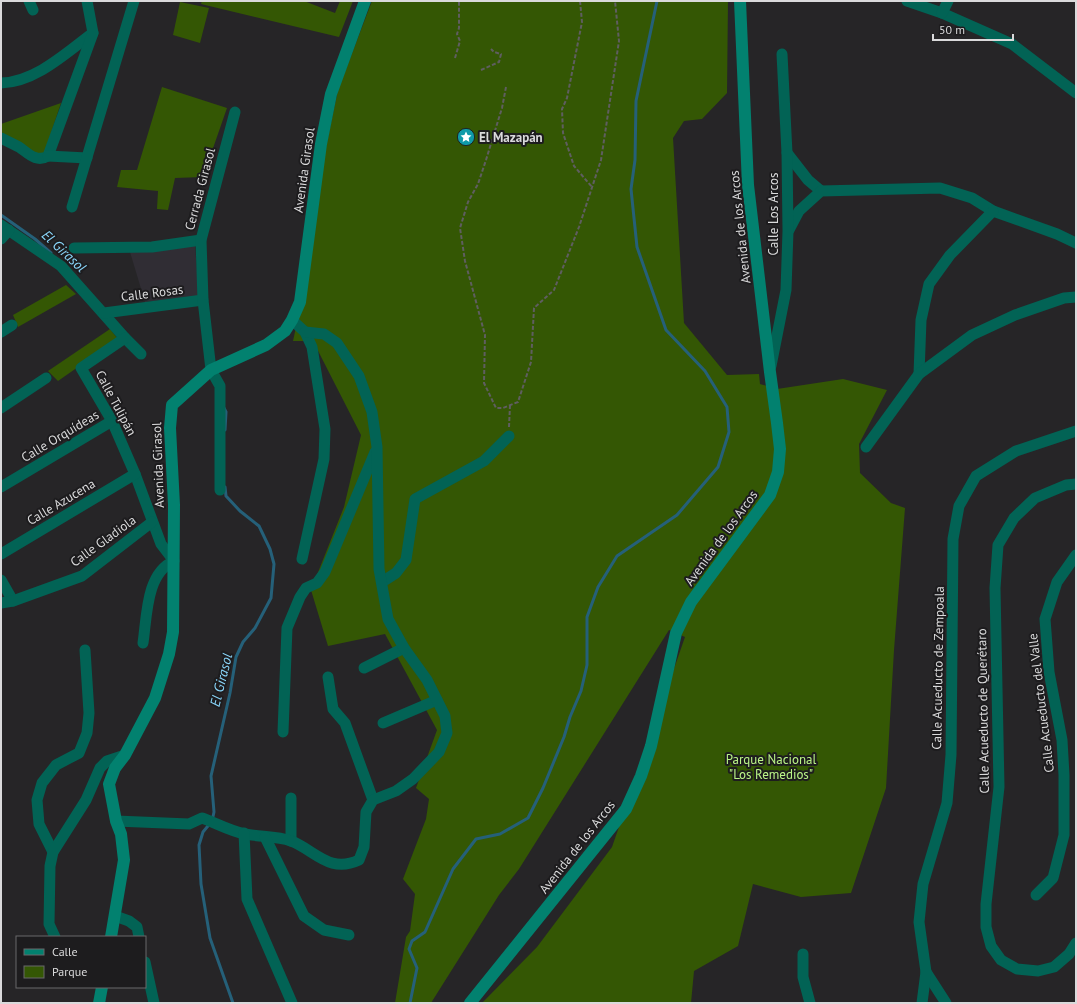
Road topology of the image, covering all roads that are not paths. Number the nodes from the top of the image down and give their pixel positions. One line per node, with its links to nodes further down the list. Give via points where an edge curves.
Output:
1 (87, 1): 8 (street)
2 (134, 1): 16 (street)
3 (366, 1): 29 (main road, Avenida Girasol, via 332,94 321,144 300,302)
4 (740, 1): 36 (main road, Avenida de los Arcos, via 748,185)
5 (907, 1): 7 (street)
6 (948, 1): 7 (street)
7 (942, 13): 11 (street, via 1012,44)
8 (94, 33): 10 (street, via 29,76); 15 (street)
9 (782, 54): 14 (street, Calle Los Arcos)
10 (1, 83)
11 (1076, 93)
12 (235, 112): 23 (street, Cerrada Girasol)
13 (1, 138): 15 (street, via 31,157)
14 (787, 153): 17 (street, via 808,180); 21 (street, Calle Los Arcos)
15 (48, 156): 16 (street)
16 (88, 158): 18 (street)
17 (821, 191): 19 (street, via 940,188 972,198); 21 (street, via 799,211)
18 (72, 207)
19 (993, 211): 24 (street); 37 (street, via 950,255 929,284 921,320)
20 (5, 228): 22 (street); 28 (street, via 61,266)
21 (788, 231): 36 (street, Calle Los Arcos, via 786,290)
22 (1, 239)
23 (201, 240): 25 (street, via 152,247); 27 (street, Cerrada Girasol)
24 (1076, 243)
25 (74, 248)
26 (1076, 297): 37 (street, via 1064,298 1015,315 972,335)
27 (203, 300): 28 (street, Calle Rosas); 35 (street, Cerrada Girasol)
28 (105, 313): 33 (street)
29 (292, 320): 32 (street); 35 (main road, Avenida Girasol, via 285,332 266,345)
30 (12, 325): 31 (street)
31 (1, 332)
32 (305, 332): 43 (street, via 324,334 337,343 359,376 372,412); 52 (street, via 312,346 325,429 324,459)
33 (125, 338): 34 (street); 40 (street, Calle Tulipán, via 81,368)
34 (141, 354)
35 (211, 370): 48 (street, via 220,386); 53 (main road, Avenida Girasol, via 180,396 172,405 170,414)
36 (770, 372): 88 (main road, Avenida de los Arcos, via 780,449 775,480 770,495 691,602 676,633 651,746 626,809)
37 (919, 374): 44 (street)
38 (46, 378): 39 (street)
39 (1, 408)
40 (112, 421): 45 (street, Calle Tulipán); 47 (street, Calle Orquídeas)
41 (1076, 431): 83 (street, Calle Acueducto de Zempoala, via 1016,452 976,476 959,506 953,539 951,755 947,803 923,884 919,922)
42 (509, 436): 55 (street, via 484,461 415,499 406,560 396,573)
43 (377, 447): 55 (street, via 379,569); 65 (street, via 325,572 317,583 306,588 287,628)
44 (866, 447)
45 (135, 474): 49 (street, Calle Tulipán); 50 (street, Calle Azucena)
46 (1076, 484): 80 (street, Calle Acueducto de Querétaro, via 1066,485 1036,498 1014,518 998,545 995,588 999,787 986,904 986,927 991,946 1001,960 1017,969 1038,971 1054,967 1069,954)
47 (1, 487)
48 (220, 490)
49 (152, 522): 53 (street, Calle Tulipán, via 161,544); 56 (street, Calle Gladiola, via 82,576)
50 (1, 554)
51 (1076, 555): 74 (street, Calle Acueducto del Valle, via 1057,582 1045,619 1049,672 1062,740 1064,835 1053,878)
52 (302, 559)
53 (174, 561): 58 (street, via 164,565 152,589); 66 (main road, Avenida Girasol, via 174,613 169,654 155,698)
54 (1, 580): 56 (street)
55 (382, 582): 59 (street, via 388,619)
56 (13, 601): 57 (street, Calle Gladiola)
57 (1, 603)
58 (143, 643)
59 (404, 648): 61 (street); 63 (street, via 427,680)
60 (85, 650): 73 (street, via 89,713 87,733 79,754 56,765 42,783 37,800 39,824)
61 (364, 668)
62 (328, 677): 68 (street, via 333,709 345,723)
63 (437, 700): 64 (street); 68 (street, via 445,716 446,725 446,733 439,752 396,791)
64 (383, 723)
65 (283, 732)
66 (125, 755): 69 (main road, Avenida Girasol, via 115,768 109,784); 73 (street, via 107,761 100,768 86,800)
67 (291, 798): 72 (street)
68 (373, 800): 72 (street, via 366,812 364,847 359,860 351,864 337,864 320,859)
69 (116, 821): 70 (street, via 189,824 202,818); 75 (main road, Avenida Girasol, via 122,834 124,860)
70 (244, 833): 71 (street); 87 (street, via 247,899)
71 (265, 837): 72 (street); 76 (street, via 304,916 324,930)
72 (291, 841)
73 (53, 852): 77 (street, via 50,866 49,924)
74 (1036, 895)
75 (115, 916): 78 (main road, Avenida Girasol); 79 (street, via 137,927)
76 (349, 935)
77 (55, 936)
78 (111, 936)
79 (139, 936)
80 (1076, 943)
81 (803, 954): 89 (street, via 803,977)
82 (146, 967): 86 (street)
83 (926, 972): 90 (street); 91 (street)
84 (102, 988): 85 (main road)
85 (99, 1003)
86 (154, 1003)
87 (292, 1003)
88 (470, 1003)
89 (810, 1003)
90 (922, 1003)
91 (946, 1003)

